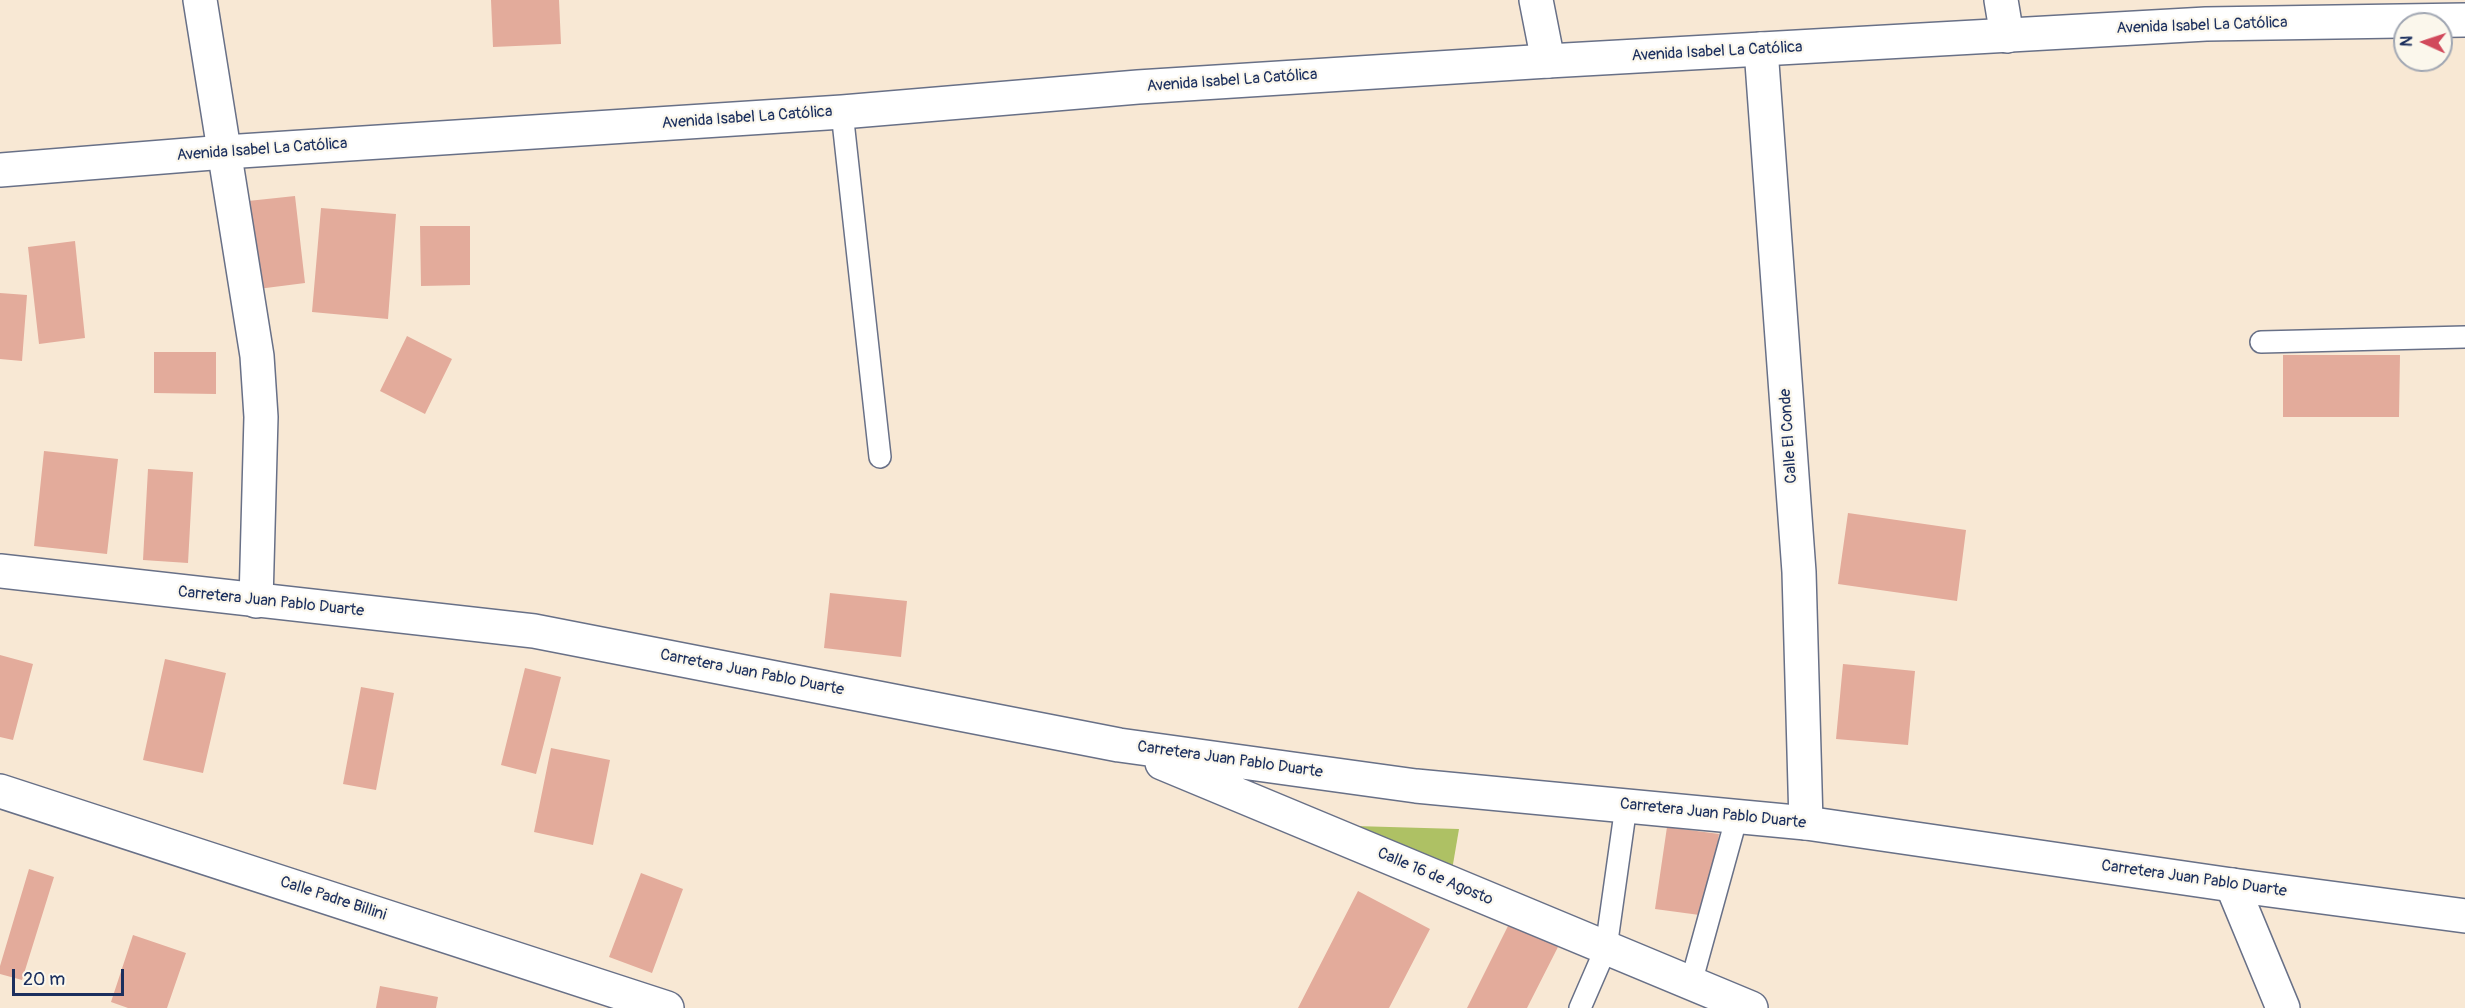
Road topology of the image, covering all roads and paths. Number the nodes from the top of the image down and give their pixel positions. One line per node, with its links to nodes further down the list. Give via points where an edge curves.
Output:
1 (200, 0): 9 (street)
2 (1536, 0): 7 (street)
3 (2001, 0): 5 (street)
4 (2465, 20): 5 (street, Avenida Isabel La Católica, via 2206,24)
5 (2007, 36): 6 (street, Avenida Isabel La Católica)
6 (1761, 50): 7 (street, Avenida Isabel La Católica); 20 (street, Calle El Conde, via 1799,572)
7 (1548, 61): 8 (street, Avenida Isabel La Católica, via 1138,87)
8 (842, 112): 9 (street, Avenida Isabel La Católica); 13 (lane)
9 (225, 152): 10 (street, Avenida Isabel La Católica); 15 (street, via 257,356 261,417)
10 (0, 170)
11 (2465, 337): 12 (lane)
12 (2261, 342)
13 (880, 457)
14 (0, 571): 15 (street, Carretera Juan Pablo Duarte)
15 (256, 601): 16 (street, Carretera Juan Pablo Duarte, via 534,631)
16 (1119, 745): 18 (street, Carretera Juan Pablo Duarte, via 1416,786); 23 (street, Calle 16 de Agosto)
17 (0, 791): 25 (street, Calle Padre Billini)
18 (1626, 806): 19 (street, Carretera Juan Pablo Duarte); 23 (lane)
19 (1737, 816): 20 (street, Carretera Juan Pablo Duarte); 24 (lane)
20 (1806, 823): 21 (street, Carretera Juan Pablo Duarte)
21 (2232, 885): 22 (street, Carretera Juan Pablo Duarte); 29 (street)
22 (2465, 916)
23 (1606, 948): 24 (street, Calle 16 de Agosto); 27 (lane)
24 (1691, 983): 28 (street, Calle 16 de Agosto)
25 (599, 997): 26 (street, Calle Padre Billini)
26 (667, 1008)
27 (1580, 1008)
28 (1751, 1008)
29 (2283, 1008)

